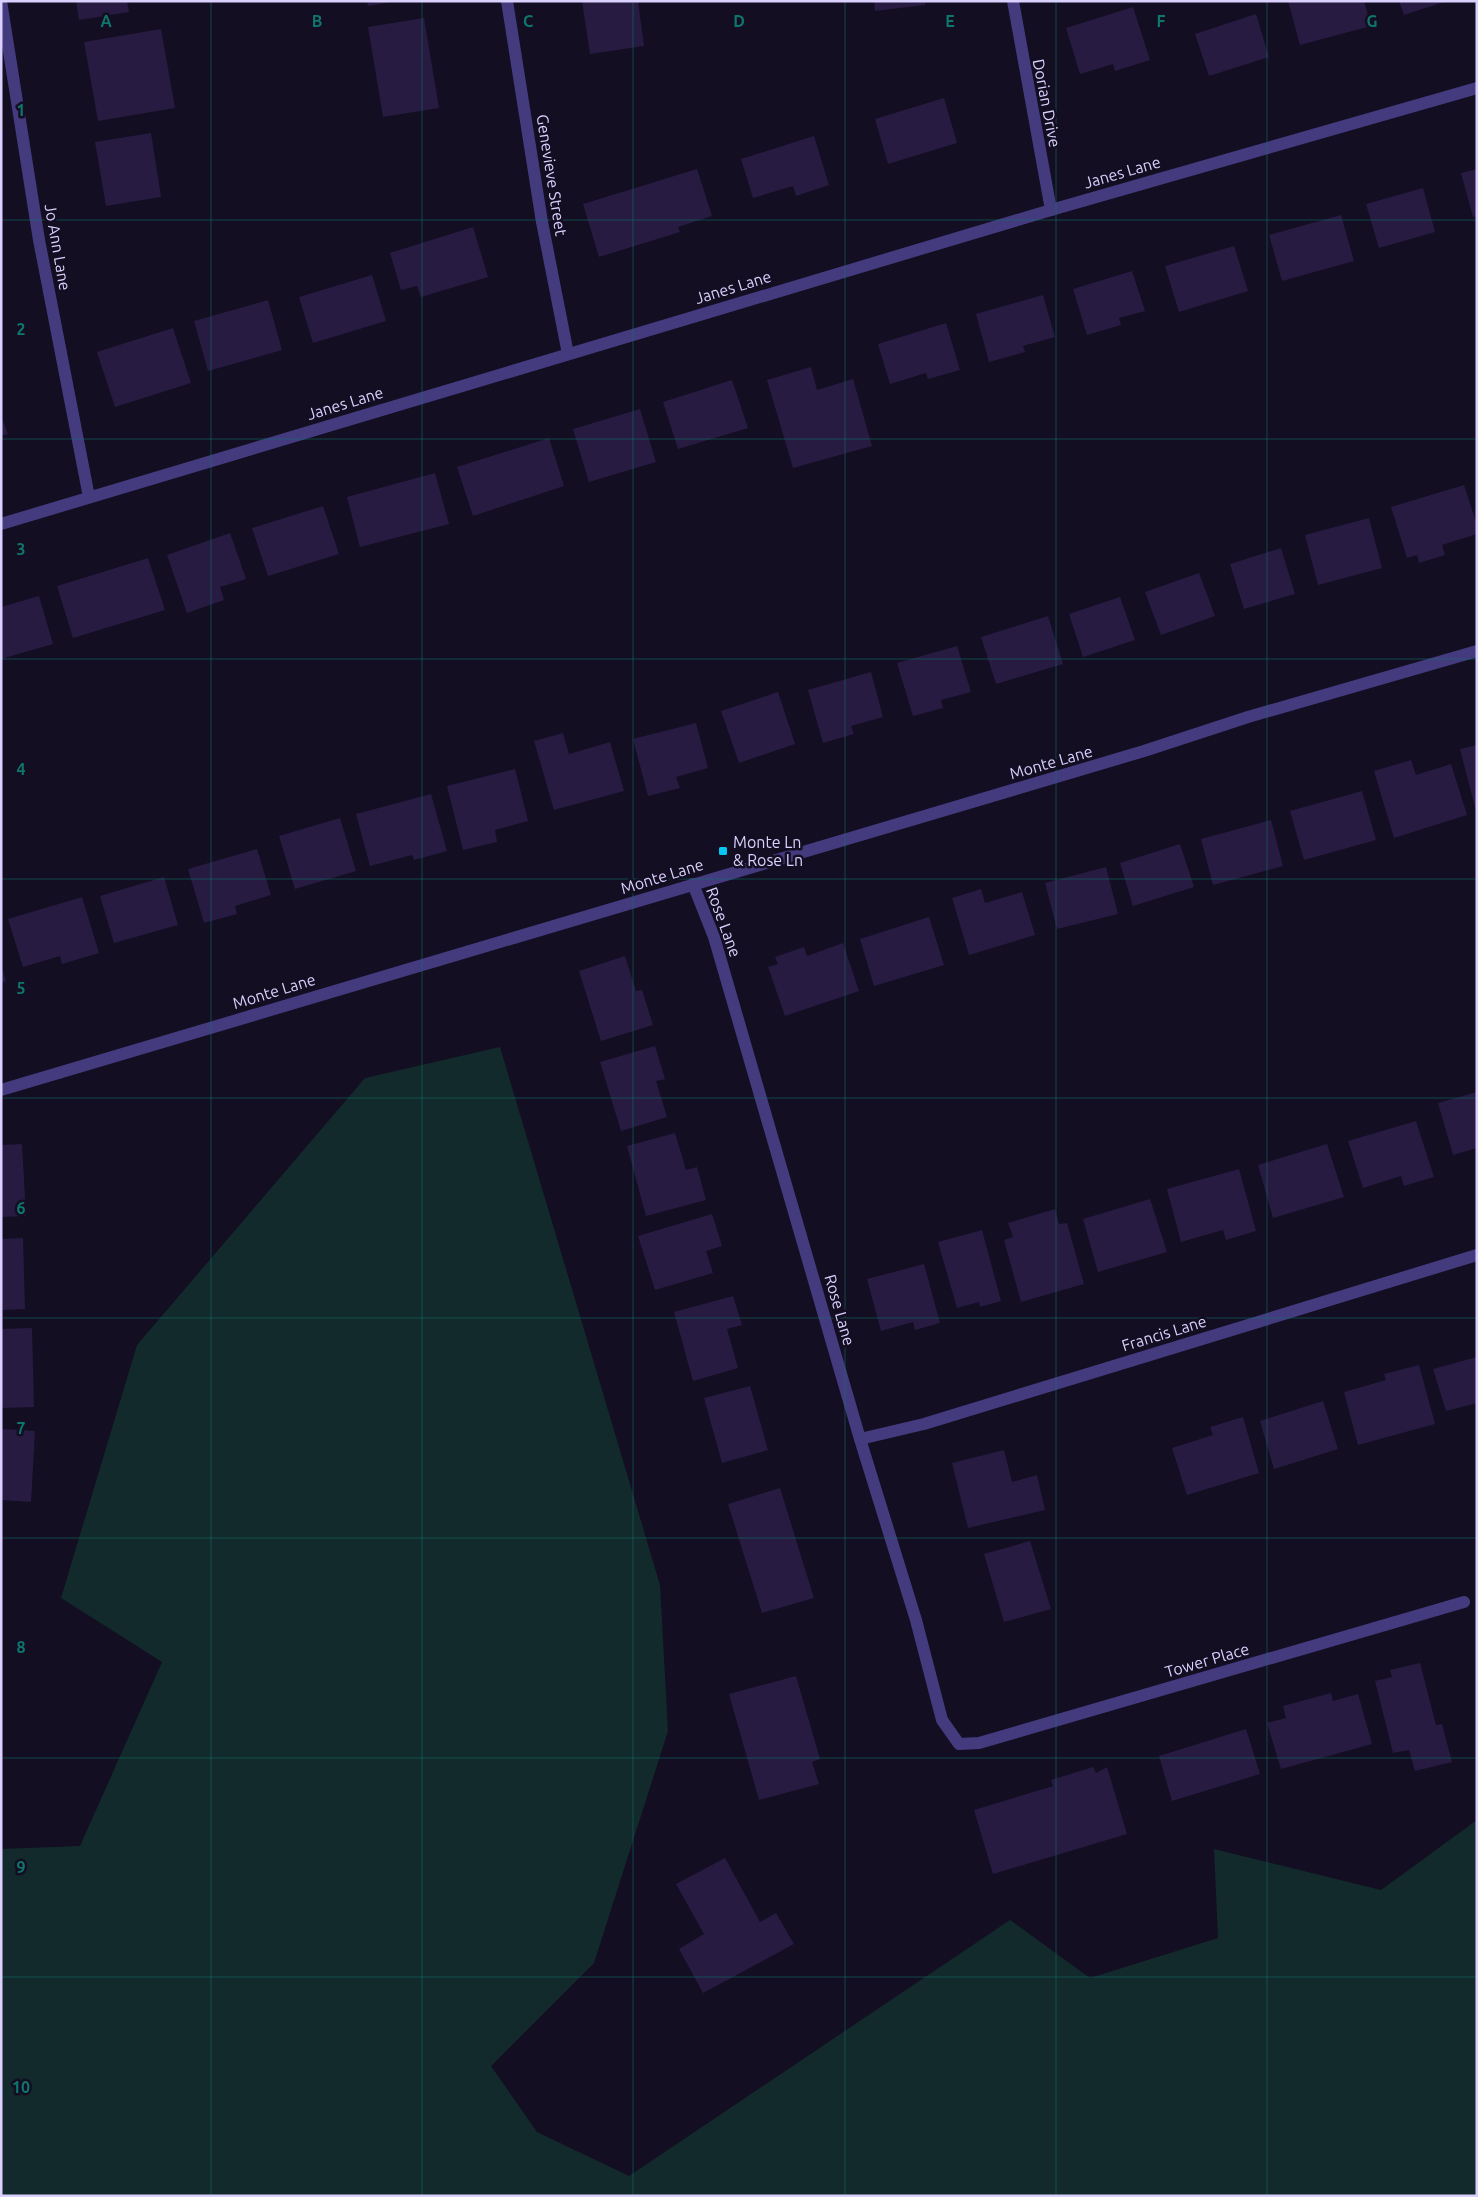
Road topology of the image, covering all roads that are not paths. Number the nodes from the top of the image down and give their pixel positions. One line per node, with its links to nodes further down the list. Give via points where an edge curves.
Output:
1 (507, 1): 7 (street, Genevieve Street, via 542,222)
2 (1013, 1): 6 (street, Dorian Drive)
3 (1, 2): 4 (street, Jo Ann Lane)
4 (4, 35): 8 (street, Jo Ann Lane, via 39,240)
5 (1477, 88): 6 (street, Janes Lane)
6 (1051, 210): 7 (street, Janes Lane)
7 (568, 354): 8 (street, Janes Lane)
8 (89, 497): 9 (street, Janes Lane)
9 (1, 524)
10 (1477, 650): 11 (street, Monte Lane)
11 (692, 884): 12 (street, Monte Lane); 14 (street, Rose Lane, via 714,936)
12 (1, 1090)
13 (1477, 1255): 14 (street, Francis Lane, via 924,1424)
14 (860, 1439): 16 (street, Rose Lane, via 916,1620 942,1720)
15 (1464, 1602): 16 (street, Tower Place, via 979,1744)
16 (959, 1744)

